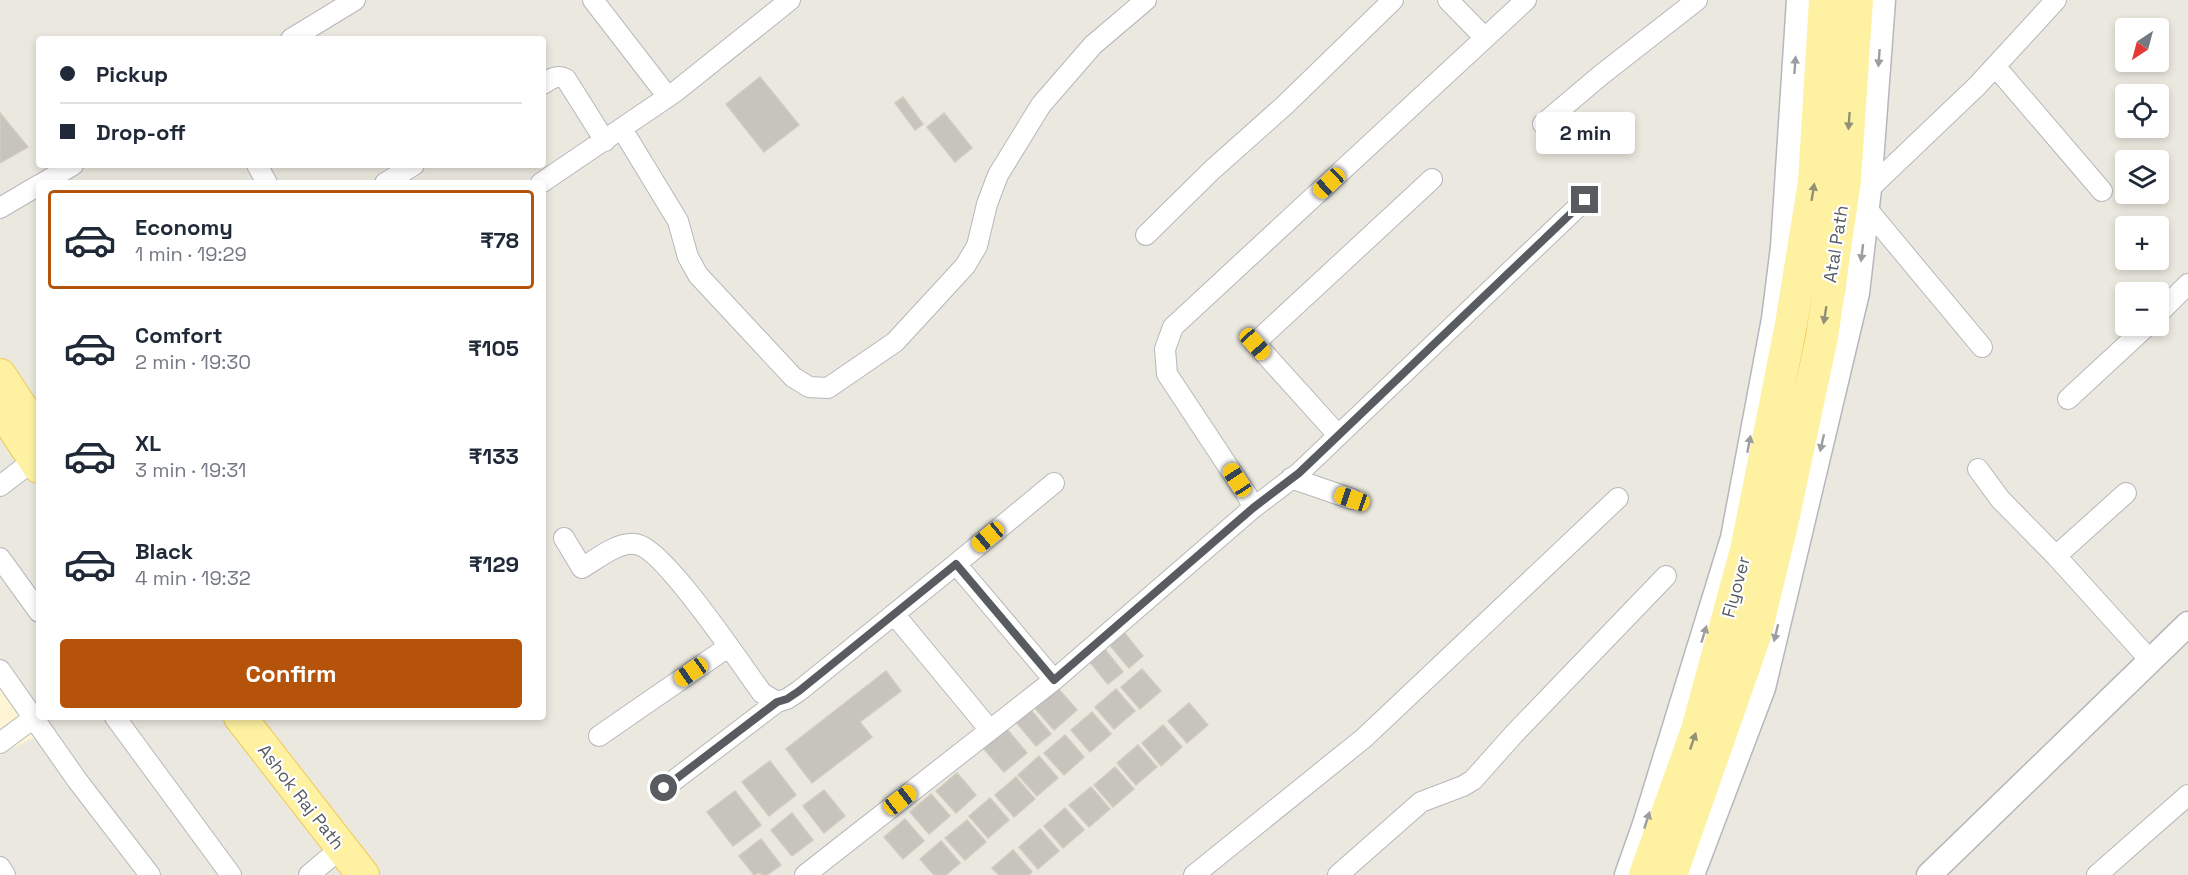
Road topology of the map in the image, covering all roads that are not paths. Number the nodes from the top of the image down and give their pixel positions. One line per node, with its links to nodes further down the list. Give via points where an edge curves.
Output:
1 (355, 0): 14 (street)
2 (593, 0): 18 (street)
3 (790, 0): 18 (street)
4 (1146, 0): 20 (street, via 1093,45 1041,105 998,175 977,246 965,266 895,342 828,388 809,387 793,377 698,275 688,257 678,221)
5 (1393, 0): 33 (street)
6 (1448, 0): 15 (street)
7 (1526, 0): 15 (street)
8 (1697, 0): 19 (street)
9 (1799, 0): 35 (street, one-way to 9, via 1784,247)
10 (1825, 0): 35 (main road, Flyover, one-way to 10, via 1814,182)
11 (1857, 0): 47 (main road, Atal Path, one-way to 47, via 1845,180)
12 (1883, 0): 30 (street, one-way to 30)
13 (2056, 0): 16 (street)
14 (296, 36)
15 (1485, 38): 51 (street, via 1173,327 1165,349 1167,374)
16 (1995, 66): 29 (street); 30 (street)
17 (546, 82): 21 (street, via 555,76 566,79)
18 (668, 97): 20 (street)
19 (1543, 124)
20 (622, 129): 21 (street)
21 (606, 141): 27 (street)
22 (68, 168): 25 (street)
23 (409, 168): 26 (street)
24 (1432, 178): 42 (street, via 1255,344)
25 (48, 180)
26 (390, 180)
27 (546, 180)
28 (36, 187): 32 (street)
29 (2102, 191)
30 (1868, 199): 38 (street); 47 (street, one-way to 47, via 1857,293)
31 (1585, 200): 42 (street)
32 (0, 208)
33 (1146, 235)
34 (2188, 284): 36 (street)
35 (1787, 291): 85 (street, one-way to 35, via 1733,537); 86 (main road, Flyover, one-way to 35, via 1696,730 1746,550 1791,324)
36 (2169, 303)
37 (2136, 336): 40 (street)
38 (1982, 347)
39 (0, 375): 41 (main road)
40 (2068, 399)
41 (30, 432): 46 (street)
42 (1338, 435): 44 (street)
43 (1978, 469): 53 (street, via 2000,499)
44 (1292, 478): 50 (street); 51 (street)
45 (1054, 483): 55 (street)
46 (0, 486)
47 (1801, 487): 87 (main road, Flyover, via 1783,520 1755,636); 88 (street, one-way to 88, via 1763,688)
48 (2126, 494): 53 (street)
49 (1618, 498): 83 (street, via 1364,738)
50 (1352, 499)
51 (1253, 508): 63 (street)
52 (564, 538): 60 (street, via 582,568 621,546 639,544 656,555)
53 (2056, 556): 61 (street)
54 (0, 558): 57 (street)
55 (956, 564): 58 (street); 63 (street)
56 (1665, 576): 84 (street, via 1473,780 1422,802)
57 (36, 608)
58 (894, 614): 64 (street, via 799,691); 71 (street)
59 (2188, 624): 61 (street)
60 (728, 646): 64 (street, via 762,693); 72 (street)
61 (2149, 659): 89 (street)
62 (0, 670): 65 (street)
63 (1054, 680): 71 (street)
64 (777, 702): 74 (street)
65 (36, 715)
66 (36, 717): 73 (street)
67 (40, 720): 80 (street, via 77,780)
68 (117, 720): 81 (street)
69 (220, 720): 76 (main road, Ashok Raj Path)
70 (242, 720): 76 (main road, Ashok Raj Path)
71 (990, 730): 78 (street)
72 (598, 736)
73 (0, 743)
74 (664, 788)
75 (2188, 795): 90 (street)
76 (329, 865): 82 (main road, Ashok Raj Path)
77 (0, 867): 79 (street)
78 (810, 873)
79 (5, 875)
80 (150, 875)
81 (231, 875)
82 (363, 875)
83 (1194, 875)
84 (1338, 875)
85 (1627, 875)
86 (1645, 875)
87 (1671, 875)
88 (1692, 875)
89 (1929, 875)
90 (2097, 875)

